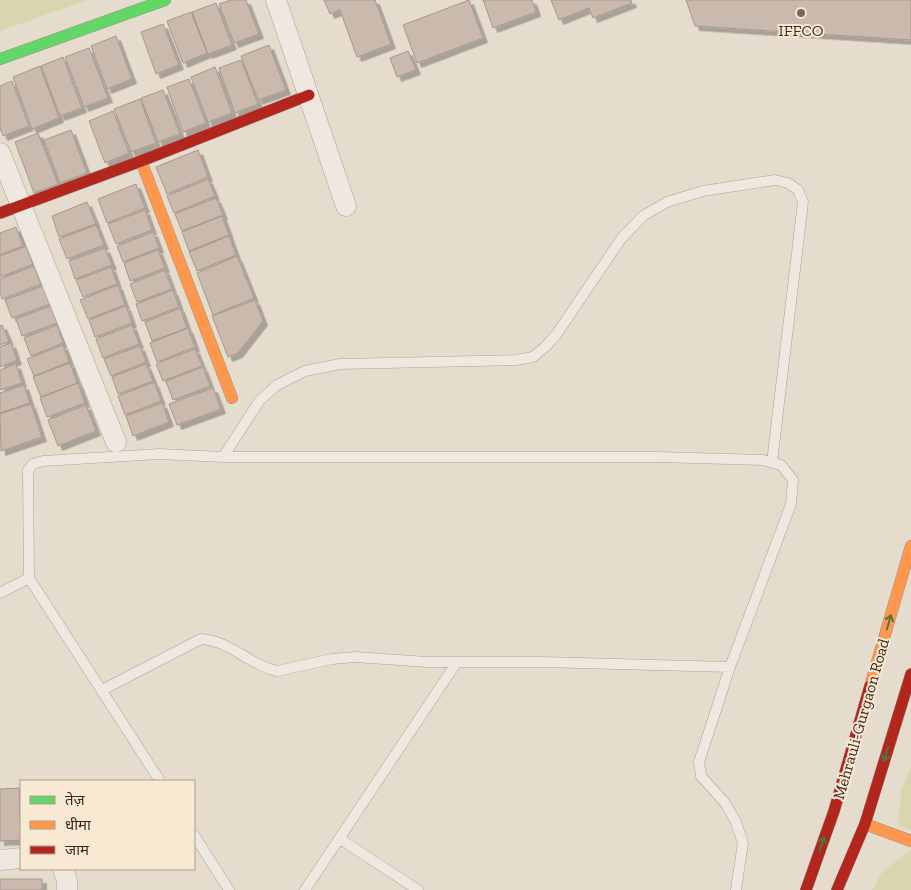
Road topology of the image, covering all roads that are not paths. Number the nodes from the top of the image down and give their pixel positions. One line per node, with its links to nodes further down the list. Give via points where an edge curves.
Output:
1 (165, 0): 3 (street)
2 (276, 0): 5 (street)
3 (125, 7): 4 (street)
4 (0, 59)
5 (308, 95): 7 (street); 9 (street)
6 (0, 153): 8 (street)
7 (141, 161): 8 (street); 11 (street)
8 (22, 205): 10 (street); 12 (street)
9 (346, 206)
10 (0, 214)
11 (232, 398)
12 (116, 442)
13 (223, 457): 14 (lane, via 658,456); 14 (lane, via 260,400 277,385 304,371 340,364 533,357 556,336 622,239 643,216 668,202 703,191 775,180 798,190 803,202); 16 (lane, via 159,454 33,464 28,470 27,481)
14 (772, 462): 19 (lane, via 781,465 792,480 791,504)
15 (911, 546): 37 (street, Mehrauli-Gurgaon Road, one-way to 15, via 834,810)
16 (29, 578): 17 (lane); 21 (lane)
17 (0, 593)
18 (457, 662): 19 (lane); 21 (lane, via 332,658 276,672 226,645 201,639); 27 (lane)
19 (730, 667): 36 (lane, via 698,762 701,776 725,804 743,843)
20 (911, 674): 23 (street, Mehrauli-Gurgaon Road)
21 (102, 690): 24 (lane)
22 (911, 716): 23 (street)
23 (896, 722): 25 (street, Mehrauli-Gurgaon Road, one-way to 25)
24 (159, 780)
25 (865, 824): 28 (street); 38 (street, Mehrauli-Gurgaon Road)
26 (195, 837): 33 (lane)
27 (340, 840): 34 (lane); 35 (lane)
28 (911, 841)
29 (20, 858): 30 (street)
30 (0, 860)
31 (63, 870): 32 (street)
32 (67, 890)
33 (228, 890)
34 (306, 890)
35 (418, 890)
36 (736, 890)
37 (806, 890)
38 (837, 890)

